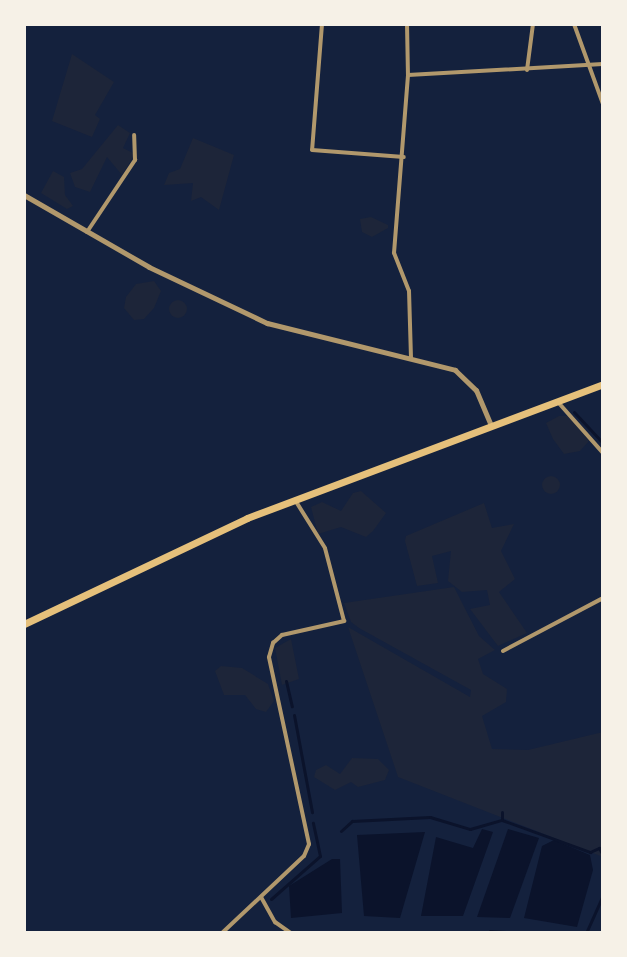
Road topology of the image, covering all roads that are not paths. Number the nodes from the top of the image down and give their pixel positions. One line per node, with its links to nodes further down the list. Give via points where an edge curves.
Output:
1 (322, 24): 11 (street, via 312,150)
2 (407, 24): 8 (street)
3 (533, 24): 7 (street)
4 (574, 24): 6 (street)
5 (603, 64): 6 (street)
6 (586, 67): 7 (street); 9 (street)
7 (527, 70): 8 (street)
8 (408, 75): 11 (street)
9 (603, 104)
10 (134, 135): 13 (street, via 135,160)
11 (404, 157): 14 (street, via 394,253 409,291)
12 (24, 195): 13 (street)
13 (87, 232): 14 (street, via 267,323)
14 (411, 358): 17 (street, via 463,374)
15 (603, 384): 16 (main road)
16 (557, 401): 17 (main road); 18 (street)
17 (491, 426): 19 (main road)
18 (603, 453)
19 (295, 500): 21 (main road); 23 (street, via 325,548 344,621 282,635 273,643 269,657 309,844 304,856)
20 (603, 598): 22 (street)
21 (24, 624)
22 (503, 651)
23 (261, 897): 24 (street); 25 (street, via 275,922)
24 (222, 933)
25 (291, 933)

